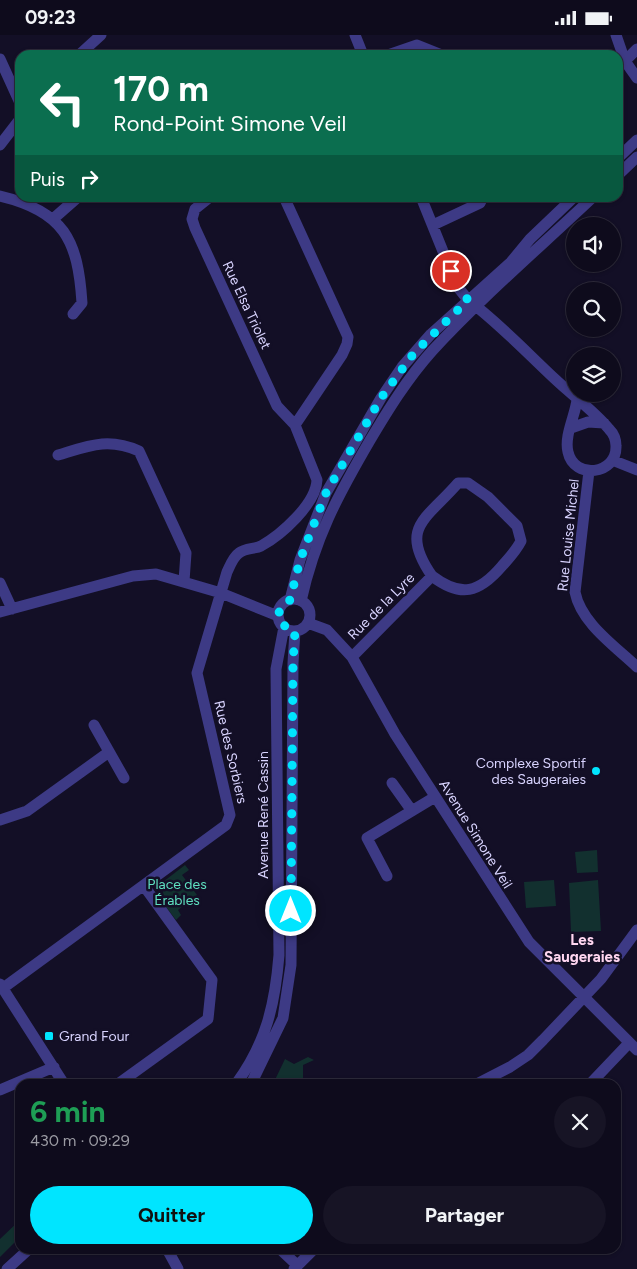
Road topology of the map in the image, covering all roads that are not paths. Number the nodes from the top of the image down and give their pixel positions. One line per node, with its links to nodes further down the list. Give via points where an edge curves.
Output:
1 (101, 35): 5 (street)
2 (355, 35): 6 (street)
3 (616, 35): 9 (street)
4 (637, 49): 12 (street)
5 (84, 50)
6 (361, 50)
7 (402, 50): 8 (street, via 417,45)
8 (430, 50)
9 (621, 50)
10 (623, 55): 12 (street)
11 (0, 59): 14 (street)
12 (625, 61): 13 (street)
13 (637, 78)
14 (15, 92)
15 (15, 126): 17 (street)
16 (637, 140): 18 (street)
17 (0, 145)
18 (623, 153)
19 (637, 157): 20 (street)
20 (623, 170)
21 (0, 196): 22 (street)
22 (15, 199)
23 (26, 202): 31 (street)
24 (72, 202): 31 (street)
25 (204, 202): 39 (street, Rue Elsa Triolet, via 195,209 194,228 277,406)
26 (286, 202): 39 (street, via 348,337 342,355)
27 (423, 202): 32 (street)
28 (480, 202): 32 (street)
29 (569, 202): 33 (street)
30 (588, 202): 33 (street)
31 (53, 219): 34 (street, via 76,253 82,303)
32 (432, 225): 33 (street, via 457,286)
33 (472, 303): 35 (street); 49 (street, via 414,353 381,398 326,493 300,560)
34 (72, 313)
35 (566, 390)
36 (577, 402): 40 (street)
37 (579, 402): 38 (street)
38 (604, 423): 40 (street, via 588,422); 42 (street, via 616,445)
39 (295, 425): 48 (street, Rue Elsa Triolet, via 317,487 301,512 279,533 260,546 240,552 227,572)
40 (571, 428): 44 (street, via 567,443 570,459)
41 (58, 455): 46 (street, via 96,443 128,446 139,451 186,553)
42 (612, 460): 43 (street); 44 (street, via 602,469)
43 (637, 470)
44 (589, 471): 57 (street, Rue Louise Michel, via 576,582 577,603 587,618)
45 (432, 576): 45 (street, Rue de la Lyre, via 445,586 462,591 477,589 487,583 521,541 517,526 488,497 468,483 458,483 422,521 417,532 418,554); 56 (street, Rue de la Lyre)
46 (184, 581): 48 (street); 50 (street, via 156,574 133,576)
47 (0, 583): 50 (street)
48 (221, 593): 52 (street); 66 (street, Rue des Sorbiers, via 197,673 230,815 217,834)
49 (295, 600): 52 (street, via 281,606); 53 (street, via 308,608)
50 (12, 609): 51 (street)
51 (0, 612)
52 (278, 616): 54 (street)
53 (308, 623): 55 (street); 56 (street, Avenue Simone Veil, via 326,630)
54 (284, 627): 55 (street); 75 (street, Avenue René Cassin, via 276,669 277,983 268,1025)
55 (295, 631): 76 (street, Avenue René Cassin, via 291,965 283,1018)
56 (352, 657): 62 (street, Avenue Simone Veil)
57 (637, 667)
58 (94, 725): 59 (street)
59 (109, 752): 60 (street); 64 (street, via 27,811)
60 (124, 778)
61 (392, 783): 63 (street)
62 (435, 797): 63 (street); 69 (street, Avenue Simone Veil, via 528,942)
63 (412, 811): 65 (street, via 367,838)
64 (0, 820)
65 (387, 876)
66 (144, 886): 68 (street, Rue des Sorbiers); 74 (street, via 212,980 208,1019)
67 (637, 930): 69 (street)
68 (1, 986): 71 (street)
69 (584, 998): 70 (street, Avenue Simone Veil); 77 (street, via 528,1055)
70 (633, 1046): 78 (street)
71 (54, 1067): 72 (street); 73 (street)
72 (26, 1079)
73 (61, 1079)
74 (125, 1079)
75 (239, 1079)
76 (253, 1079)
77 (486, 1079)
78 (596, 1079)
79 (15, 1084): 80 (street)
80 (0, 1090)
81 (15, 1252): 86 (street)
82 (24, 1254): 88 (street)
83 (170, 1254): 89 (street)
84 (284, 1254): 87 (street)
85 (309, 1254): 87 (street)
86 (0, 1266)
87 (295, 1267)
88 (7, 1269)
89 (178, 1269)

